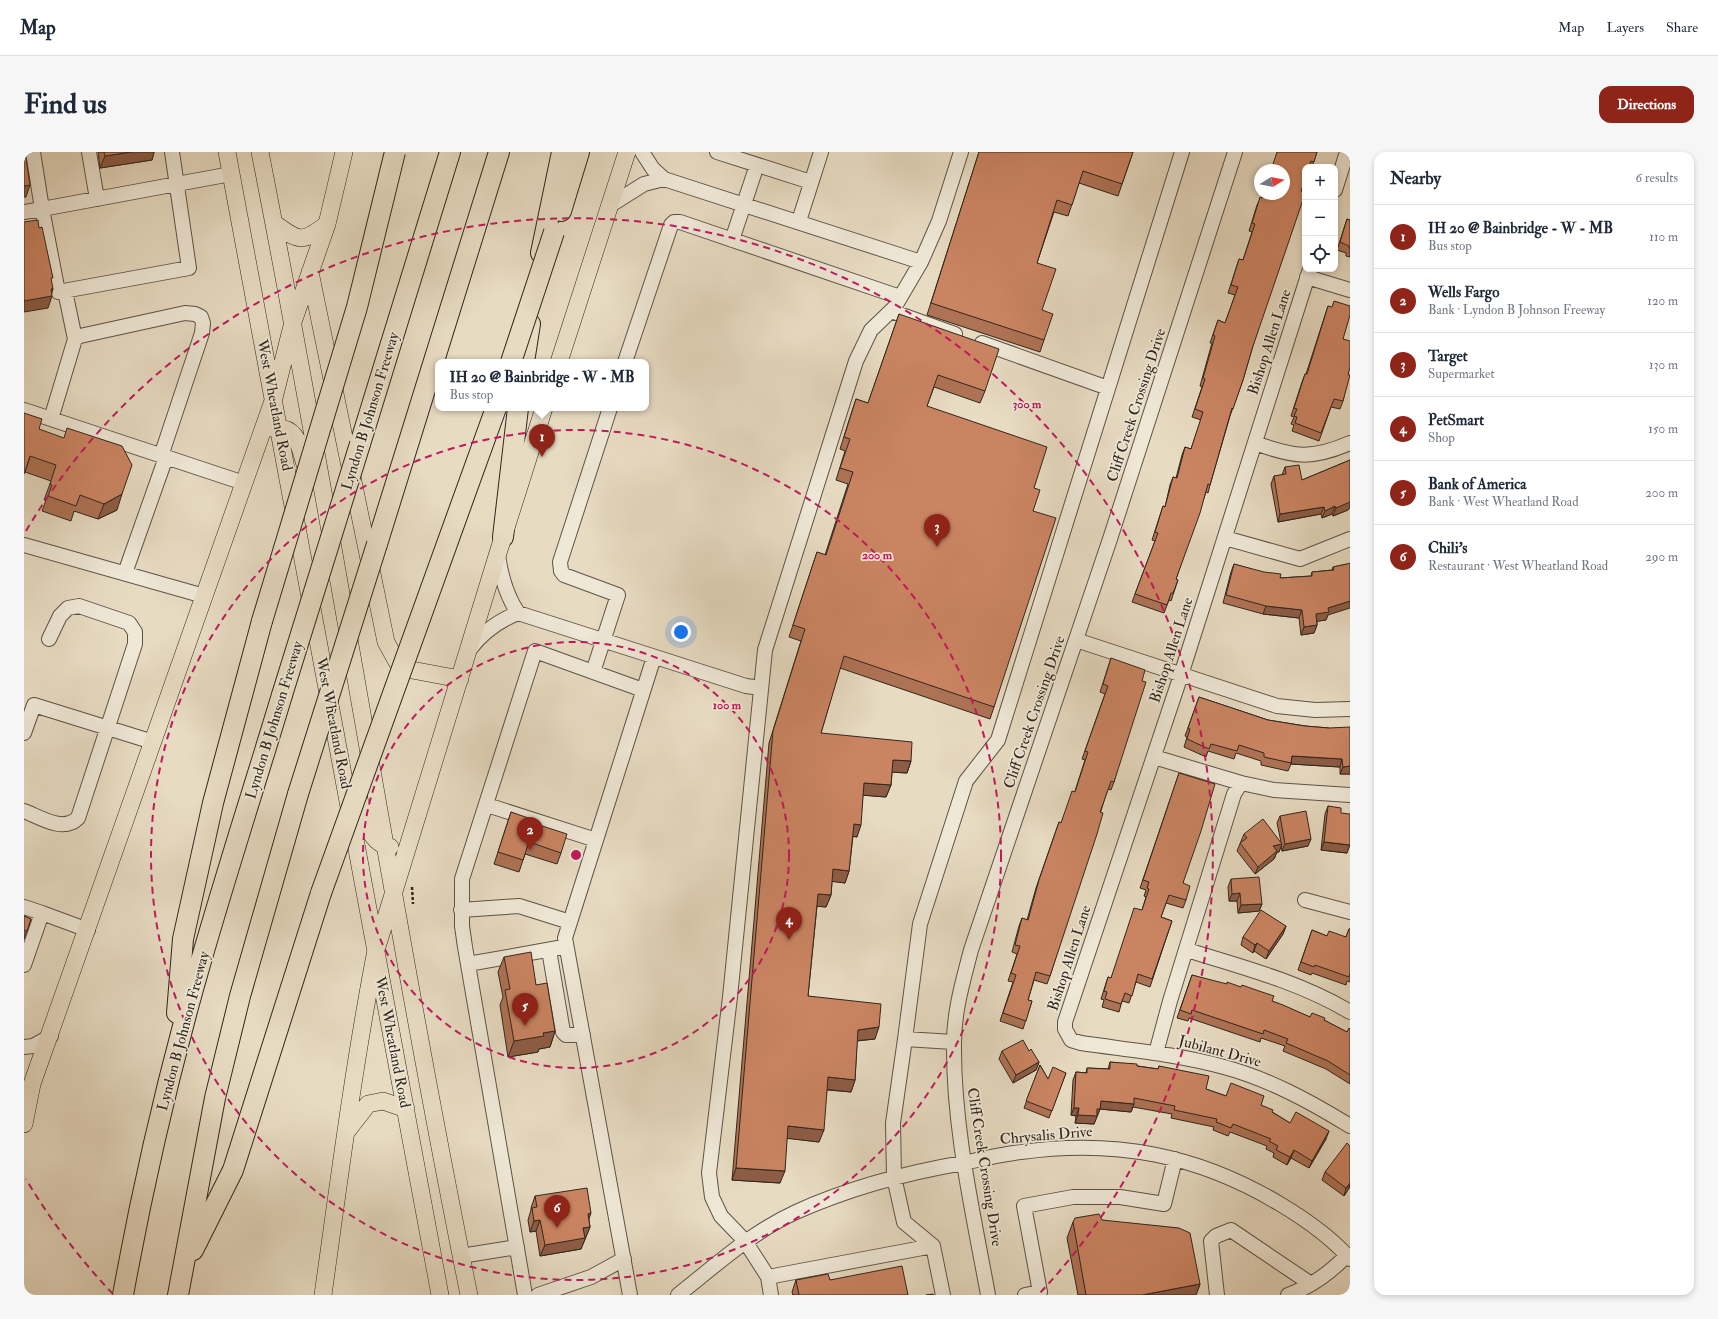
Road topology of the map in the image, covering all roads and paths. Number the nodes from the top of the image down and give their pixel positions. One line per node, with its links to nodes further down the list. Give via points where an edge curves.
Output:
1 (33, 152): 29 (street)
2 (89, 152): 26 (street)
3 (172, 152): 25 (street)
4 (227, 152): 21 (main road, West Wheatland Road)
5 (260, 152): 32 (main road, West Wheatland Road)
6 (344, 152): 33 (main road)
7 (395, 152): 118 (highway, bridge, via 358,307 262,621 213,802 183,939)
8 (450, 152): 118 (highway, Lyndon B Johnson Freeway, bridge, via 218,903)
9 (499, 152): 44 (highway, bridge)
10 (562, 152): 47 (highway, via 549,210)
11 (579, 152): 46 (highway, bridge)
12 (627, 152): 28 (main road)
13 (642, 152): 22 (street, via 653,169)
14 (717, 152): 20 (street)
15 (821, 152): 24 (street)
16 (961, 152): 35 (street, via 939,221)
17 (1182, 152): 50 (street)
18 (1235, 152): 73 (street, Cliff Creek Crossing Drive)
19 (1347, 152): 23 (street)
20 (757, 165): 24 (street); 27 (street)
21 (231, 174): 25 (street); 51 (main road, West Wheatland Road)
22 (664, 179): 27 (street); 28 (street, via 644,184)
23 (1338, 180)
24 (811, 182): 31 (street)
25 (178, 184): 26 (street); 39 (street, via 189,268)
26 (97, 199): 29 (street)
27 (745, 204): 31 (street); 34 (street)
28 (609, 206): 48 (main road)
29 (42, 209): 30 (street); 39 (street, via 58,292)
30 (24, 212)
31 (798, 221): 35 (street)
32 (274, 223): 33 (main road, via 290,235 302,238 312,236); 42 (main road, West Wheatland Road)
33 (327, 224): 36 (main road)
34 (732, 240): 40 (street); 49 (street, via 680,222 671,225)
35 (921, 262): 40 (street)
36 (310, 270): 42 (main road); 78 (main road, via 386,642 397,662 412,670)
37 (1309, 273): 38 (street); 59 (street, Bishop Allen Lane)
38 (1350, 290)
39 (65, 291): 43 (street)
40 (900, 297): 41 (street)
41 (891, 311): 50 (street); 79 (street, via 871,330 856,361 765,650)
42 (293, 322): 51 (main road); 63 (main road, West Wheatland Road)
43 (75, 339): 57 (street); 61 (street, via 185,313 195,314 201,318 202,333)
44 (435, 359)
45 (435, 359): 133 (highway, bridge, via 298,794 238,1004 215,1098)
46 (512, 359)
47 (524, 359)
48 (560, 359)
49 (626, 359)
50 (1108, 388): 113 (street, via 998,740 966,782 920,924)
51 (274, 398): 58 (main road, West Wheatland Road)
52 (24, 410): 57 (street)
53 (495, 411): 133 (highway, bridge, via 321,893 233,1170)
54 (518, 411): 67 (highway)
55 (543, 411): 67 (main road)
56 (609, 411): 72 (street, via 560,562 560,571 564,575 618,595)
57 (51, 419): 61 (street)
58 (271, 428): 62 (main road); 63 (main road, via 289,430 299,443 308,474); 86 (main road, West Wheatland Road)
59 (1255, 443): 60 (street, via 1286,454 1312,456); 64 (street, Bishop Allen Lane)
60 (1350, 443)
61 (164, 457): 62 (street); 68 (street)
62 (244, 484): 69 (main road)
63 (321, 486): 92 (main road, West Wheatland Road)
64 (1225, 538): 65 (street, via 1300,559); 77 (street, Bishop Allen Lane)
65 (1350, 539)
66 (24, 545): 68 (street)
67 (500, 545): 70 (street, via 501,578); 74 (main road)
68 (125, 573): 69 (street)
69 (204, 596): 84 (main road)
70 (518, 613): 72 (street); 74 (street, via 505,618 481,635)
71 (49, 639): 82 (street, via 60,616 68,608 79,606 129,623 135,632 135,644)
72 (603, 640): 75 (street); 76 (street)
73 (1076, 640): 77 (street); 115 (street, Cliff Creek Crossing Drive, via 971,950 958,1001)
74 (468, 651): 78 (main road)
75 (654, 657): 79 (street, via 746,686); 80 (street)
76 (593, 672): 80 (street); 89 (street, via 535,650)
77 (1181, 675): 81 (street, via 1277,706 1315,710); 85 (street, Bishop Allen Lane)
78 (460, 679): 93 (main road)
79 (761, 688): 127 (street, via 730,997 709,1172 712,1197 721,1216)
80 (643, 690): 91 (street)
81 (1350, 708)
82 (108, 728): 83 (street, via 34,705); 84 (street); 90 (street, via 78,818 73,823 65,826)
83 (24, 733)
84 (153, 742): 103 (main road)
85 (1154, 757): 87 (street); 114 (street, Bishop Allen Lane, via 1065,1022 1065,1029)
86 (342, 766): 92 (main road, via 355,788 371,834); 105 (main road, West Wheatland Road)
87 (1240, 783): 88 (street, via 1274,790); 107 (street, via 1234,794)
88 (1350, 795)
89 (487, 805): 91 (street); 99 (street, via 462,879)
90 (24, 810)
91 (596, 840): 102 (street)
92 (386, 846): 93 (main road); 95 (main road, West Wheatland Road)
93 (408, 849): 95 (main road)
94 (412, 886): 97 (path)
95 (394, 893): 105 (main road); 130 (main road, West Wheatland Road)
96 (1305, 900): 100 (street)
97 (413, 906)
98 (24, 907): 101 (street)
99 (461, 910): 102 (street, via 519,906); 108 (street)
100 (1350, 912)
101 (42, 913): 103 (street); 109 (street)
102 (570, 922): 104 (street, via 565,938)
103 (88, 930): 112 (main road)
104 (566, 947): 106 (street); 111 (street)
105 (376, 950): 120 (main road, West Wheatland Road); 123 (main road)
106 (549, 950): 108 (street); 111 (street, via 563,1032 566,1035)
107 (1187, 950): 110 (street, via 1270,976); 117 (street)
108 (468, 964): 129 (street)
109 (24, 965)
110 (1350, 1012)
111 (583, 1035): 132 (street)
112 (51, 1036): 116 (street, via 33,1046); 119 (main road)
113 (905, 1039): 115 (street); 126 (street, via 893,1123)
114 (1071, 1040): 117 (street, Jubilant Drive)
115 (954, 1042): 125 (street, Cliff Creek Crossing Drive, via 956,1106)
116 (24, 1047)
117 (1156, 1053): 122 (street, Jubilant Drive, via 1225,1067 1267,1082 1315,1105)
118 (173, 1063): 136 (highway, Lyndon B Johnson Freeway)
119 (28, 1083): 121 (main road)
120 (406, 1109): 123 (main road, via 383,1101 368,1104); 139 (main road, West Wheatland Road)
121 (24, 1124)
122 (1350, 1126)
123 (346, 1133): 138 (main road)
124 (1175, 1159): 125 (street, Chrysalis Drive, via 1133,1150 1092,1147 1020,1152); 131 (street, Chrysalis Drive, via 1225,1175 1258,1191 1297,1214); 148 (street, via 1164,1204 1120,1197 1073,1196 1024,1206 1040,1292)
125 (965, 1163): 126 (street, Chrysalis Drive); 147 (street, Cliff Creek Crossing Drive)
126 (894, 1177): 127 (street, Chrysalis Drive, via 854,1189 795,1212); 128 (street, via 904,1222)
127 (744, 1241): 134 (street); 144 (street, Chrysalis Drive)
128 (933, 1246): 134 (street); 146 (street)
129 (517, 1247): 130 (street); 141 (street)
130 (461, 1256): 140 (main road, West Wheatland Road)
131 (1348, 1257): 135 (street)
132 (624, 1260): 142 (street, via 590,1277); 143 (street)
133 (181, 1274): 137 (highway)
134 (768, 1278): 145 (street)
135 (1311, 1284): 149 (street, via 1230,1230 1216,1236 1211,1242); 150 (street)
136 (123, 1295)
137 (178, 1295)
138 (323, 1295)
139 (440, 1295)
140 (469, 1295)
141 (525, 1295)
142 (538, 1295)
143 (630, 1295)
144 (678, 1295)
145 (771, 1295)
146 (943, 1295)
147 (988, 1295)
148 (1025, 1295)
149 (1217, 1295)
150 (1288, 1295)

